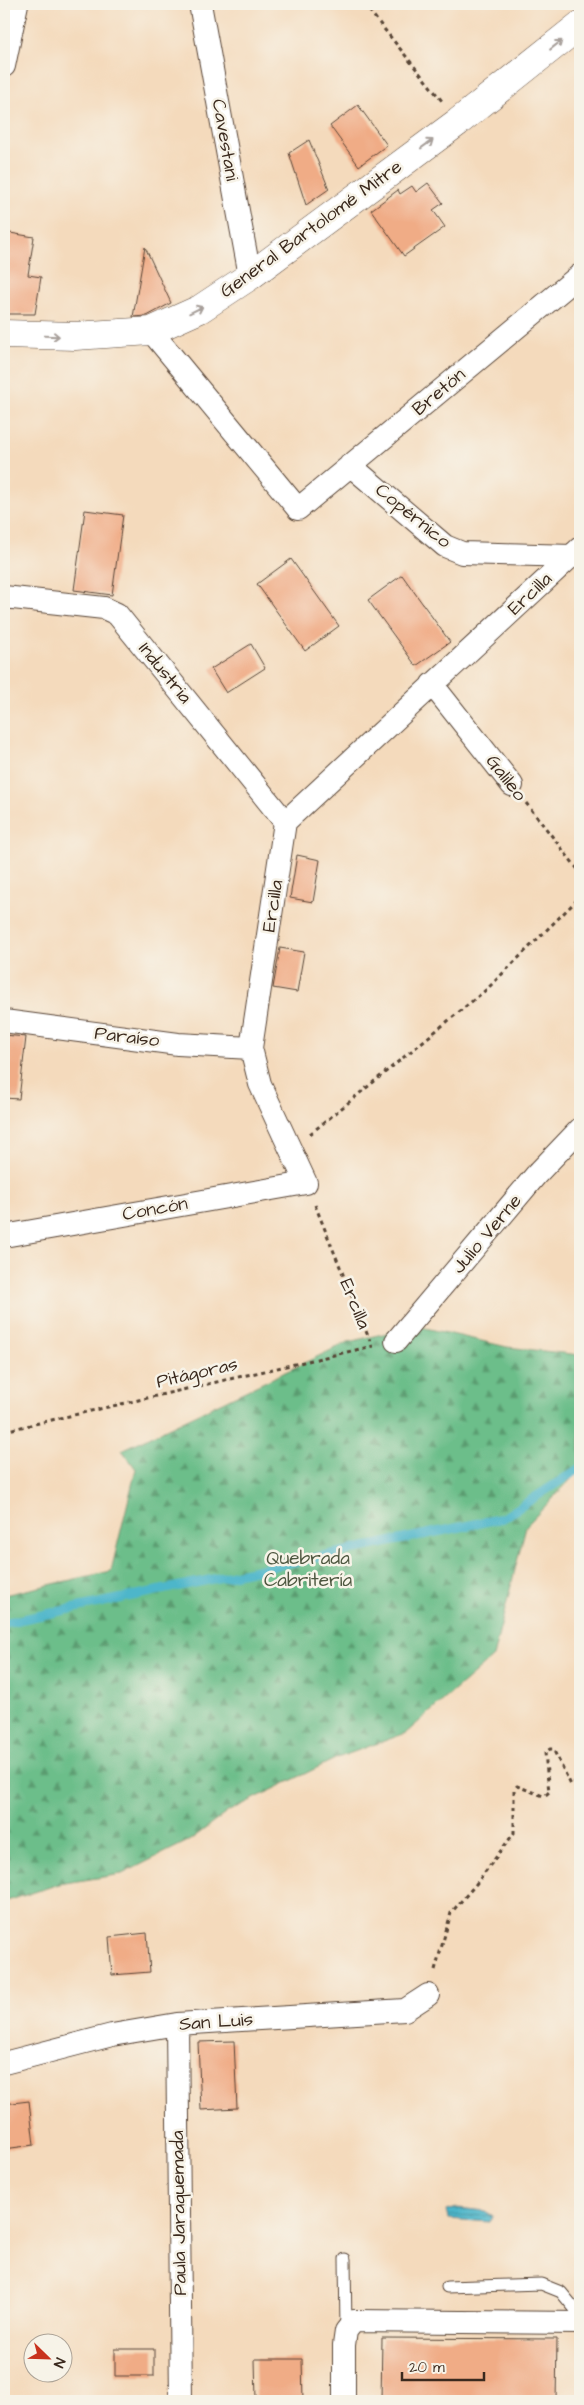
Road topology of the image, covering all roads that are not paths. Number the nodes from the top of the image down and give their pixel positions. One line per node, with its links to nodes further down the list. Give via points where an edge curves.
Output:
1 (17, 4): 4 (street)
2 (200, 4): 6 (street, Cavestani)
3 (580, 26): 6 (street, General Bartolomé Mitre, one-way to 3, via 458,122)
4 (4, 66)
5 (580, 275): 9 (street, Bretón)
6 (250, 276): 7 (street, General Bartolomé Mitre, one-way to 6, via 200,309)
7 (151, 331): 8 (street, General Bartolomé Mitre, one-way to 7, via 75,336); 9 (street, Bretón, via 298,509)
8 (4, 334)
9 (350, 465): 10 (street, Copérnico, via 445,546 462,553)
10 (576, 552): 12 (street, Ercilla)
11 (4, 597): 14 (street, Industria, via 104,608 118,614)
12 (432, 684): 13 (street, Galileo); 14 (street, Ercilla)
13 (512, 785)
14 (285, 822): 16 (street, Ercilla)
15 (4, 1021): 16 (street, Paraíso, via 178,1044)
16 (251, 1048): 18 (street, Ercilla, via 260,1084)
17 (580, 1129): 20 (street, Julio Verne, via 536,1175)
18 (306, 1183): 19 (street, Concón)
19 (4, 1236)
20 (396, 1341)
21 (428, 1995): 22 (street, San Luis, via 405,2010)
22 (176, 2024): 23 (street, San Luis, via 112,2035); 29 (street, Paula Jaraquemada)
23 (4, 2063)
24 (344, 2259): 28 (lane)
25 (447, 2287): 26 (lane, via 541,2284 561,2292)
26 (580, 2315)
27 (580, 2323): 28 (street, via 354,2321)
28 (346, 2331): 30 (street)
29 (181, 2401)
30 (344, 2401)

